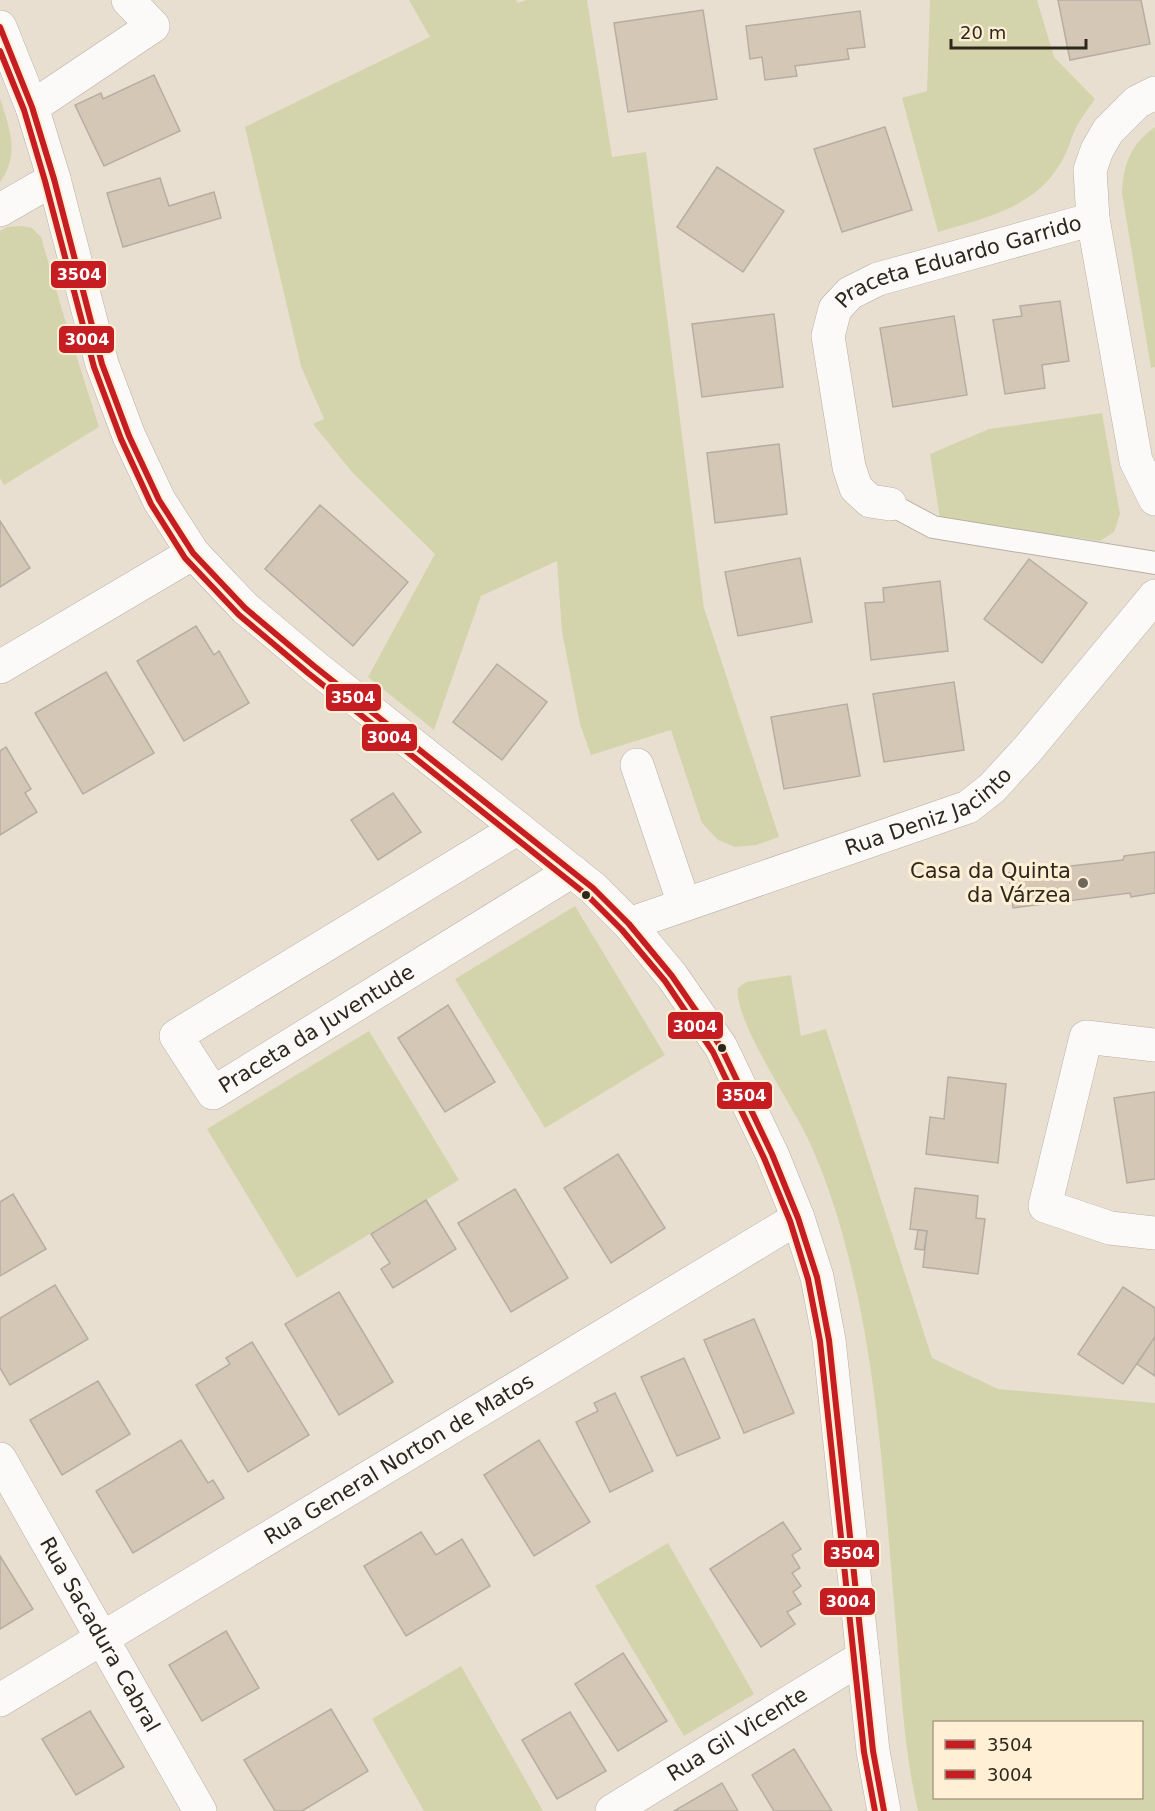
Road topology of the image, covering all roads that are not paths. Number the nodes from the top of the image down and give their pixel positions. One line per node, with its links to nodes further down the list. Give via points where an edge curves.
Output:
1 (128, 0): 4 (street, via 153,26)
2 (0, 27): 4 (street)
3 (1155, 93): 7 (street, via 1124,113 1097,150 1090,170)
4 (32, 107): 5 (street)
5 (54, 179): 6 (street); 10 (street, via 102,364 159,500)
6 (0, 210)
7 (1093, 219): 8 (street, via 1136,461); 9 (street, Praceta Eduardo Garrido, via 878,279 850,293 835,309 828,336 849,467 856,488 870,501)
8 (1155, 499)
9 (890, 504): 11 (lane, via 933,527)
10 (193, 553): 13 (street); 15 (street, via 245,608)
11 (1155, 563)
12 (1155, 596): 17 (street, Rua Deniz Jacinto, via 1027,750 992,789 968,807)
13 (0, 667)
14 (637, 765): 17 (street)
15 (518, 828): 16 (street); 16 (street, Praceta da Juventude, via 176,1036 213,1093)
16 (572, 871): 18 (street)
17 (684, 904): 18 (street, Rua Deniz Jacinto)
18 (628, 924): 20 (street, via 672,976 721,1047)
19 (1155, 1046): 21 (street, via 1086,1037 1045,1206 1110,1228)
20 (798, 1218): 23 (street, Rua General Norton de Matos); 24 (street, via 817,1277 829,1340)
21 (1155, 1233)
22 (0, 1459): 23 (street, Rua Sacadura Cabral)
23 (102, 1638): 25 (street, Rua General Norton de Matos); 26 (street, Rua Sacadura Cabral)
24 (863, 1657): 27 (street, Rua Gil Vicente); 28 (street)
25 (0, 1700)
26 (200, 1811)
27 (612, 1811)
28 (884, 1811)

